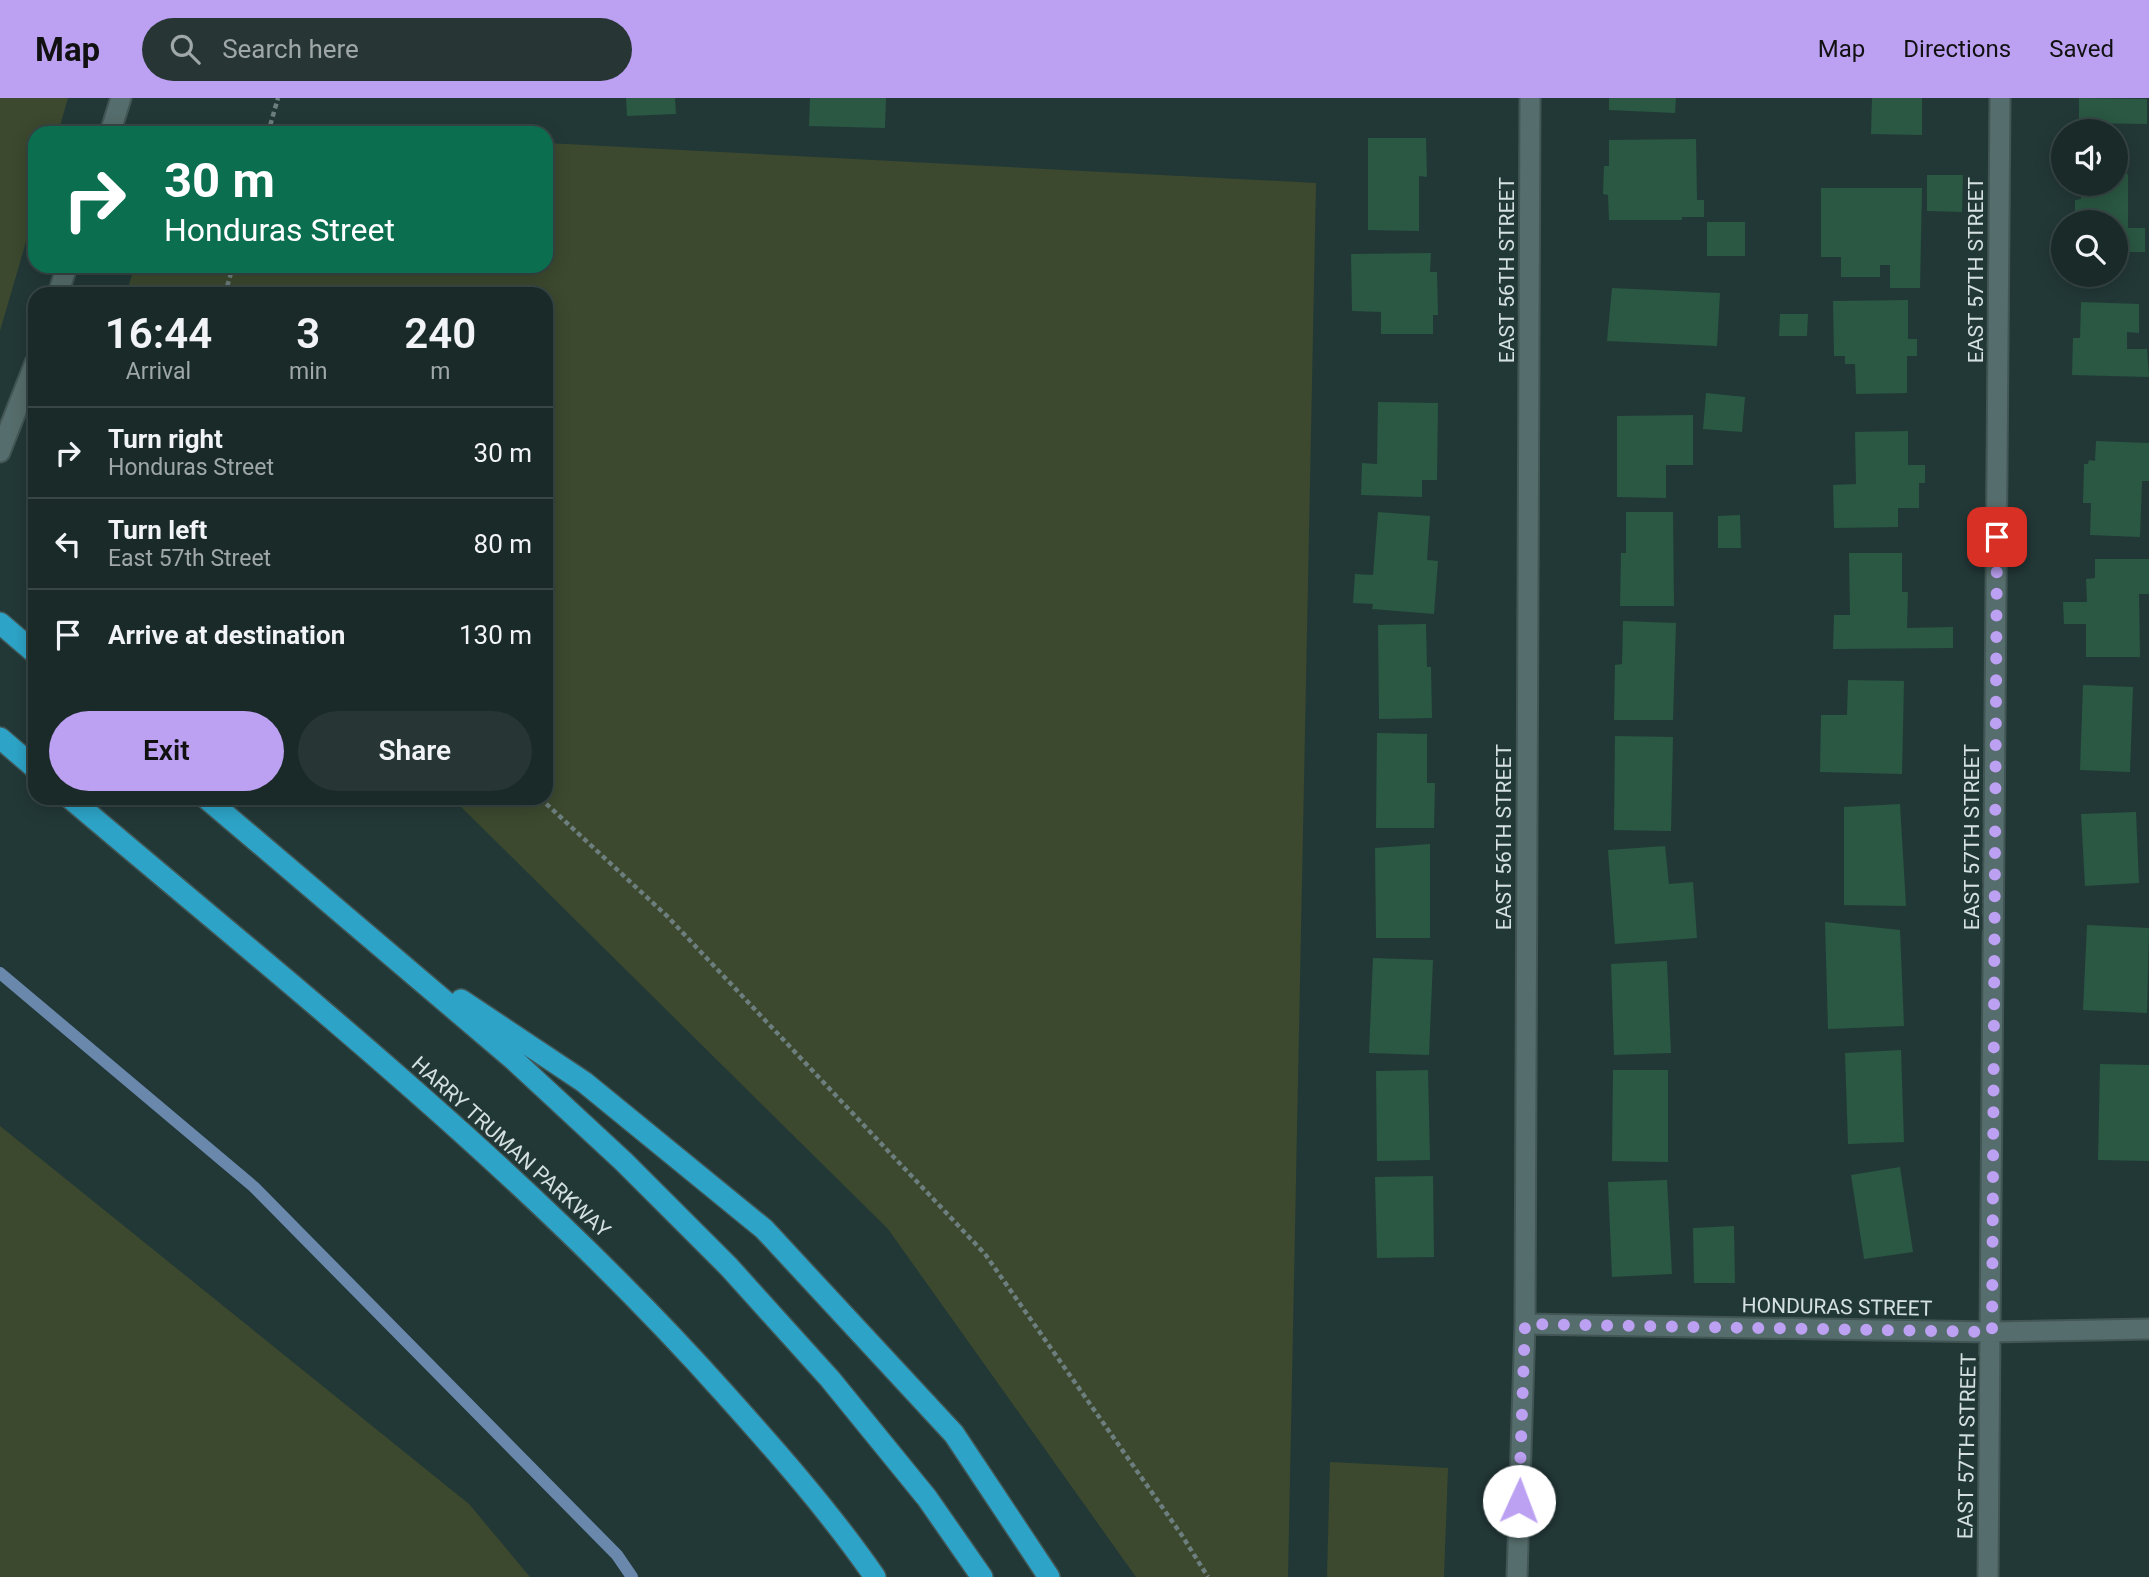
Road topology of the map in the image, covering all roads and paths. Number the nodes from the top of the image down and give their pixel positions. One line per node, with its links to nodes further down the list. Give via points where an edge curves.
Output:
1 (121, 98): 5 (street)
2 (278, 98): 6 (path)
3 (1530, 98): 17 (street, EAST 56TH STREET)
4 (2000, 98): 19 (street, EAST 57TH STREET)
5 (112, 126)
6 (270, 126)
7 (28, 386): 8 (street)
8 (0, 452)
9 (0, 623): 10 (highway)
10 (28, 647)
11 (0, 738): 12 (highway)
12 (28, 762)
13 (78, 805): 20 (highway, HARRY TRUMAN PARKWAY, via 455,1125 563,1224 666,1328 763,1437)
14 (214, 805): 16 (highway)
15 (548, 805): 23 (path, via 667,916 985,1254)
16 (387, 952): 21 (highway, via 513,1059 729,1267 883,1444); 22 (highway, via 584,1082 764,1229 954,1434)
17 (1525, 1324): 19 (street, HONDURAS STREET); 24 (street, EAST 56TH STREET)
18 (2149, 1329): 19 (street, HONDURAS STREET)
19 (1992, 1332): 25 (street, EAST 57TH STREET)
20 (875, 1577)
21 (982, 1577)
22 (1049, 1577)
23 (1208, 1577)
24 (1517, 1577)
25 (1988, 1577)

